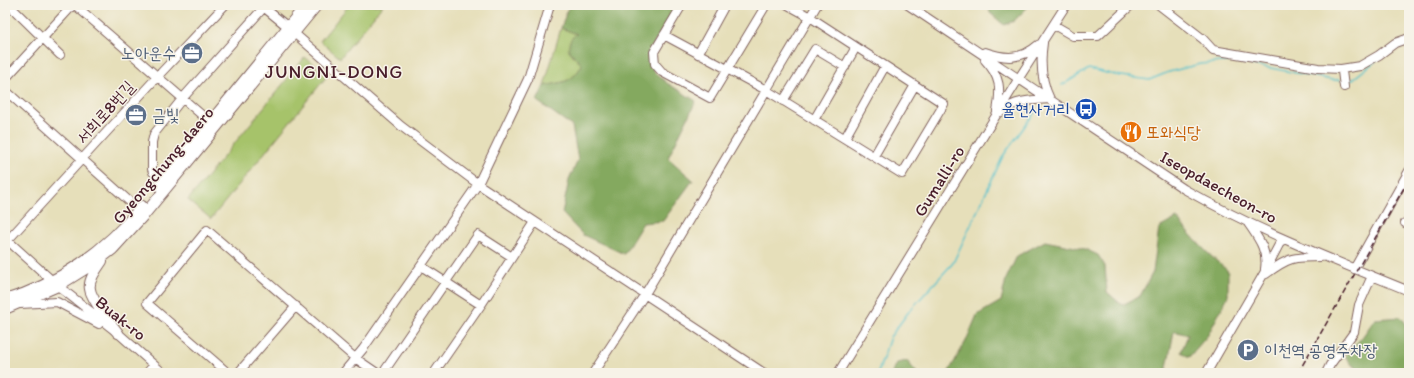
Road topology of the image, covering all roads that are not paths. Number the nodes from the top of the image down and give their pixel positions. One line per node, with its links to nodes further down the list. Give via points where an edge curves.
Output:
1 (9, 5): 22 (street)
2 (74, 5): 22 (street); 32 (street)
3 (226, 5): 32 (street, 서희로8번길)
4 (306, 5): 19 (main road, Gyeongchung-daero)
5 (317, 5): 19 (main road, Gyeongchung-daero)
6 (550, 5): 50 (street, via 528,79)
7 (682, 5): 20 (street)
8 (725, 5): 26 (street)
9 (766, 5): 30 (street)
10 (788, 5): 17 (street)
11 (817, 5): 17 (street)
12 (908, 5): 25 (street, Iseopdaecheon-ro)
13 (1066, 5): 18 (street, Gumalli-ro)
14 (1131, 5): 18 (street, via 1098,36 1073,36)
15 (1159, 5): 21 (street, via 1203,39 1213,50 1318,68 1342,69 1360,66 1395,43)
16 (264, 6): 19 (street); 39 (street)
17 (810, 17): 24 (street); 38 (street)
18 (1054, 25): 23 (street, Gumalli-ro)
19 (291, 30): 44 (main road, Gyeongchung-daero); 50 (street, via 401,126); 56 (main road, Gyeongchung-daero, via 144,215)
20 (664, 35): 26 (street); 30 (street, via 654,52 655,64 662,72 710,98)
21 (1409, 38)
22 (43, 39): 27 (street); 34 (street)
23 (1044, 39): 25 (street, via 1032,50 1012,58 999,57); 33 (street, Gumalli-ro); 40 (street, via 1041,69)
24 (856, 47): 28 (street); 29 (street)
25 (973, 48): 33 (street, Iseopdaecheon-ro); 42 (street, via 993,68 998,77 999,98)
26 (698, 54): 30 (street)
27 (60, 55)
28 (886, 66): 35 (street); 45 (street)
29 (845, 67): 41 (street, via 815,49); 43 (street)
30 (728, 70): 38 (street)
31 (1342, 71): 36 (street)
32 (156, 77): 39 (street); 47 (street, 서희로8번길)
33 (1019, 78): 40 (street, Iseopdaecheon-ro); 42 (street, Gumalli-ro)
34 (5, 80)
35 (915, 85): 46 (street); 46 (street, via 944,104 902,174)
36 (1344, 87)
37 (5, 90): 47 (street)
38 (766, 90): 41 (street); 66 (street)
39 (182, 99): 44 (street); 49 (street, via 152,139 152,169)
40 (1050, 99): 42 (street, via 1017,103); 53 (street, Iseopdaecheon-ro, via 1184,189)
41 (783, 101): 43 (street)
42 (996, 117): 86 (street, Gumalli-ro)
43 (814, 120): 45 (street)
44 (210, 123): 49 (main road, Gyeongchung-daero)
45 (844, 138): 46 (street)
46 (874, 156)
47 (82, 160): 51 (street); 54 (street, 서희로8번길)
48 (1409, 171): 60 (street)
49 (163, 181): 51 (main road, Gyeongchung-daero)
50 (478, 184): 52 (street); 59 (street)
51 (139, 210): 64 (main road, Gyeongchung-daero, via 95,253)
52 (535, 222): 57 (street); 66 (street)
53 (1247, 223): 55 (street, Iseopdaecheon-ro); 61 (street, via 1264,247 1266,260)
54 (6, 239): 64 (street, Buak-ro)
55 (1282, 239): 58 (street, Iseopdaecheon-ro); 61 (street)
56 (113, 249): 64 (main road, Gyeongchung-daero, via 95,263); 72 (main road, via 98,267 89,288)
57 (512, 257): 63 (street, via 478,235); 69 (street)
58 (1326, 257): 60 (street, Iseopdaecheon-ro); 61 (street, via 1285,260)
59 (421, 266): 63 (street); 73 (street)
60 (1354, 269): 62 (street, Iseopdaecheon-ro)
61 (1263, 275): 75 (street)
62 (1372, 276): 65 (street, Iseopdaecheon-ro); 87 (street, via 1359,306 1354,332)
63 (446, 282): 69 (street); 82 (street)
64 (55, 284): 67 (main road, Gyeongchung-daero); 68 (main road, Gyeongchung-daero); 72 (street, Buak-ro)
65 (1409, 291)
66 (645, 294): 84 (street); 85 (street)
67 (5, 300)
68 (17, 304): 71 (main road, Gyeongchung-daero); 72 (street, via 57,302)
69 (481, 305): 83 (street)
70 (296, 306): 73 (street); 78 (street, via 207,230 147,303); 79 (street)
71 (5, 309)
72 (118, 334): 74 (street, Buak-ro)
73 (356, 358): 80 (street); 81 (street)
74 (154, 365): 76 (street); 77 (street, Buak-ro)
75 (1208, 370)
76 (147, 373)
77 (163, 373)
78 (228, 373)
79 (238, 373)
80 (343, 373)
81 (377, 373)
82 (383, 373)
83 (434, 373)
84 (593, 373)
85 (764, 373)
86 (838, 373)
87 (1326, 373)

